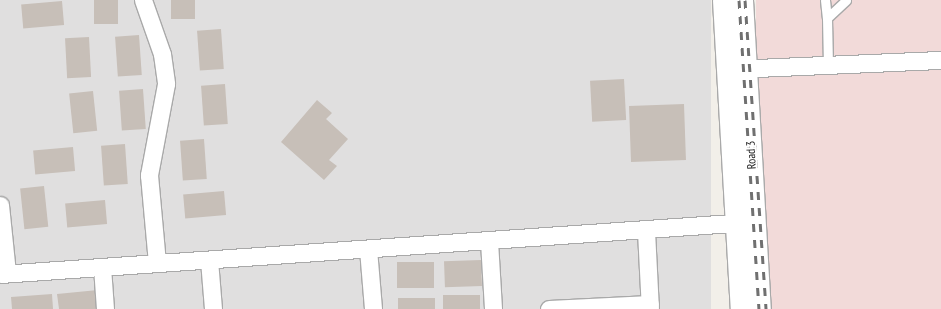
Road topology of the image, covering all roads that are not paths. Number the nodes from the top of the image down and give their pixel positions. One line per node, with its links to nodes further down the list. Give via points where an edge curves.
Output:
1 (143, 0): 17 (street, via 162,54 166,84 149,175)
2 (723, 0): 10 (street, Road 3)
3 (742, 0): 9 (street, Road 3)
4 (825, 0): 6 (lane)
5 (846, 0): 6 (lane)
6 (826, 18): 8 (lane)
7 (941, 60): 8 (street)
8 (828, 65): 9 (street)
9 (747, 69): 10 (street); 12 (street, Road 3)
10 (727, 70): 12 (street, Road 3)
11 (1, 215): 19 (street)
12 (745, 223): 13 (street); 26 (street, Road 3); 27 (street, Road 3)
13 (646, 231): 14 (street); 20 (street)
14 (490, 241): 15 (street); 24 (street)
15 (368, 250): 16 (street); 23 (street)
16 (209, 260): 17 (street); 22 (street)
17 (157, 263): 18 (street)
18 (102, 267): 19 (street); 21 (street)
19 (4, 274)
20 (650, 307): 25 (street)
21 (105, 309)
22 (213, 309)
23 (373, 309)
24 (493, 309)
25 (548, 309)
26 (741, 309)
27 (760, 309)

